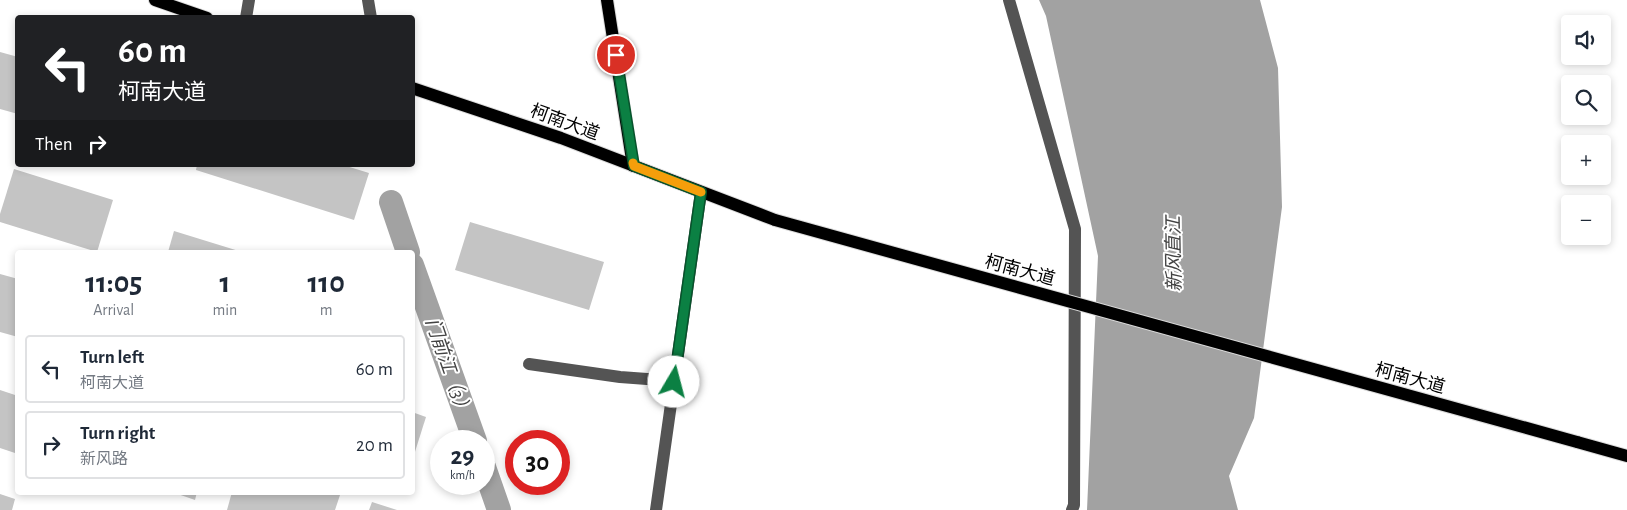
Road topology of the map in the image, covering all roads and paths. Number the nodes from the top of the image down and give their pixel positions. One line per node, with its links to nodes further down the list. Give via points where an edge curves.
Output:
1 (155, 0): 6 (main road)
2 (249, 0): 7 (street)
3 (368, 0): 8 (street)
4 (607, 0): 10 (main road)
5 (1009, 0): 16 (street, via 1075,229)
6 (198, 15)
7 (246, 15)
8 (370, 15)
9 (415, 89): 10 (main road, 柯南大道)
10 (634, 166): 11 (main road, 柯南大道)
11 (701, 192): 13 (street); 14 (main road, 柯南大道, bridge, via 775,220)
12 (529, 364): 13 (street)
13 (674, 382): 15 (street)
14 (1627, 456)
15 (656, 510)
16 (1072, 510)

